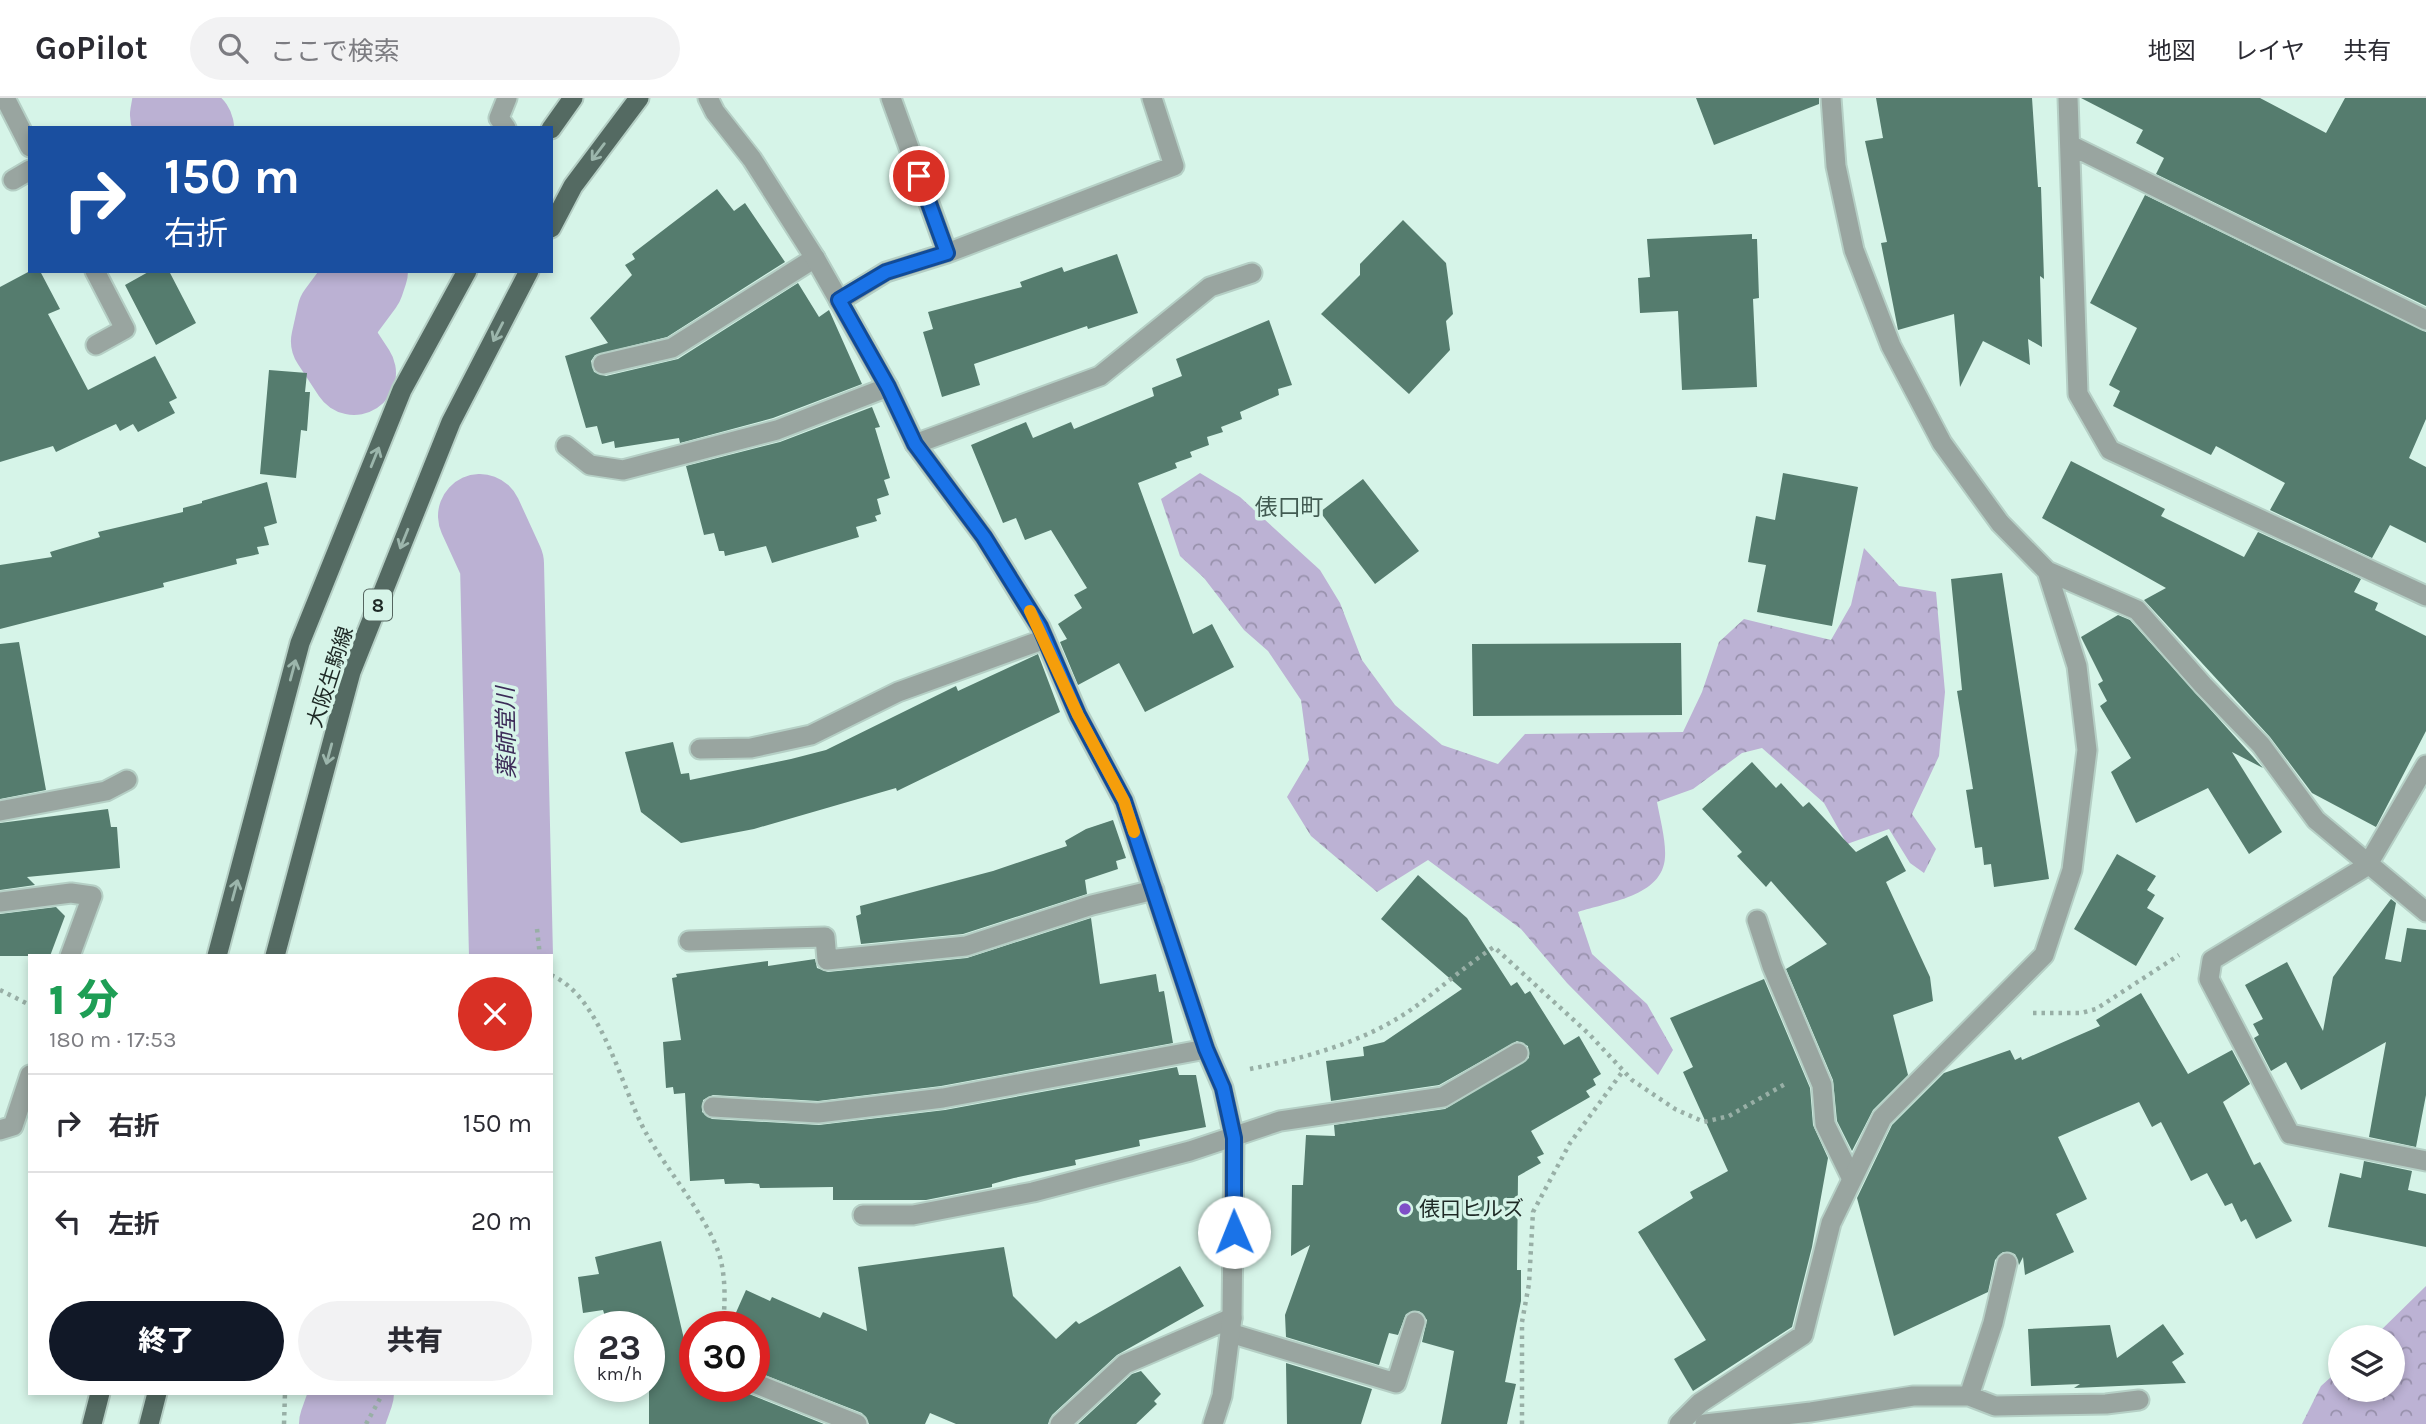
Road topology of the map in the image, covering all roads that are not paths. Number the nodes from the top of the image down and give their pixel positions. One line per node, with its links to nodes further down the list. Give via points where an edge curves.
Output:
1 (5, 98): 12 (street)
2 (507, 98): 10 (street, via 499,118)
3 (573, 98): 11 (main road)
4 (639, 98): 14 (main road, one-way to 14, via 573,186)
5 (708, 98): 16 (street)
6 (891, 98): 15 (street)
7 (1152, 98): 15 (street, via 1174,166)
8 (1831, 98): 28 (street, via 1836,166 1854,250 1891,346 1942,443 2000,523)
9 (2068, 98): 13 (street)
10 (505, 126)
11 (553, 126)
12 (28, 143)
13 (2070, 145): 22 (street); 29 (street, via 2077,394 2110,450)
14 (553, 224)
15 (947, 253): 21 (street, via 886,272)
16 (815, 258): 21 (street); 24 (street, via 672,348)
17 (96, 273): 23 (street, via 125,329)
18 (466, 273): 42 (main road, 大阪生駒線, one-way to 18, via 300,643 402,390)
19 (528, 273): 43 (main road, 大阪生駒線 / 8, one-way to 43, via 451,422 351,672)
20 (1252, 273): 26 (street, via 1210,287 1100,376)
21 (839, 300): 25 (street)
22 (2426, 320)
23 (96, 345)
24 (604, 364)
25 (888, 387): 26 (street); 27 (street, via 777,430 623,470 590,465)
26 (915, 444): 30 (street, via 984,537)
27 (566, 446)
28 (2047, 571): 35 (street, via 2137,610 2261,745 2316,820); 51 (street, via 2077,666 2087,750 2072,870 2044,955 1882,1118)
29 (2426, 596)
30 (1045, 639): 31 (street, via 898,692 811,735 751,748); 36 (street, via 1078,715 1124,801)
31 (701, 749)
32 (2426, 765): 35 (street)
33 (127, 780): 34 (street, via 106,791)
34 (0, 811)
35 (2367, 866): 38 (street); 50 (street, via 2212,960 2209,979 2290,1134)
36 (1154, 890): 40 (street, via 966,946 827,960 825,937); 44 (street)
37 (0, 902): 41 (street, via 71,893 92,897)
38 (2426, 912)
39 (1757, 920): 51 (street, via 1822,1085 1825,1124)
40 (689, 941)
41 (71, 954)
42 (218, 954)
43 (276, 954)
44 (1206, 1049): 47 (street, via 943,1098 832,1111); 49 (street, via 1223,1088)
45 (1518, 1053): 49 (street, via 1443,1097 1280,1121)
46 (28, 1081): 48 (street, via 13,1126)
47 (713, 1107)
48 (0, 1130)
49 (1234, 1138): 52 (street, via 1033,1192 913,1215); 55 (street)
50 (2426, 1161)
51 (1851, 1177): 66 (street, via 1831,1223 1803,1335 1700,1403)
52 (863, 1215)
53 (2007, 1263): 59 (street)
54 (1415, 1322): 55 (street, via 1396,1383)
55 (1231, 1326): 64 (street, via 1125,1364); 65 (street, via 1222,1396)
56 (770, 1389): 63 (street)
57 (99, 1395): 61 (main road)
58 (156, 1395): 62 (main road)
59 (1969, 1396): 60 (street, via 1995,1406); 67 (street, via 1913,1396)
60 (2139, 1400)
61 (92, 1424)
62 (149, 1424)
63 (857, 1424)
64 (1059, 1424)
65 (1213, 1424)
66 (1679, 1424)
67 (1705, 1424)

